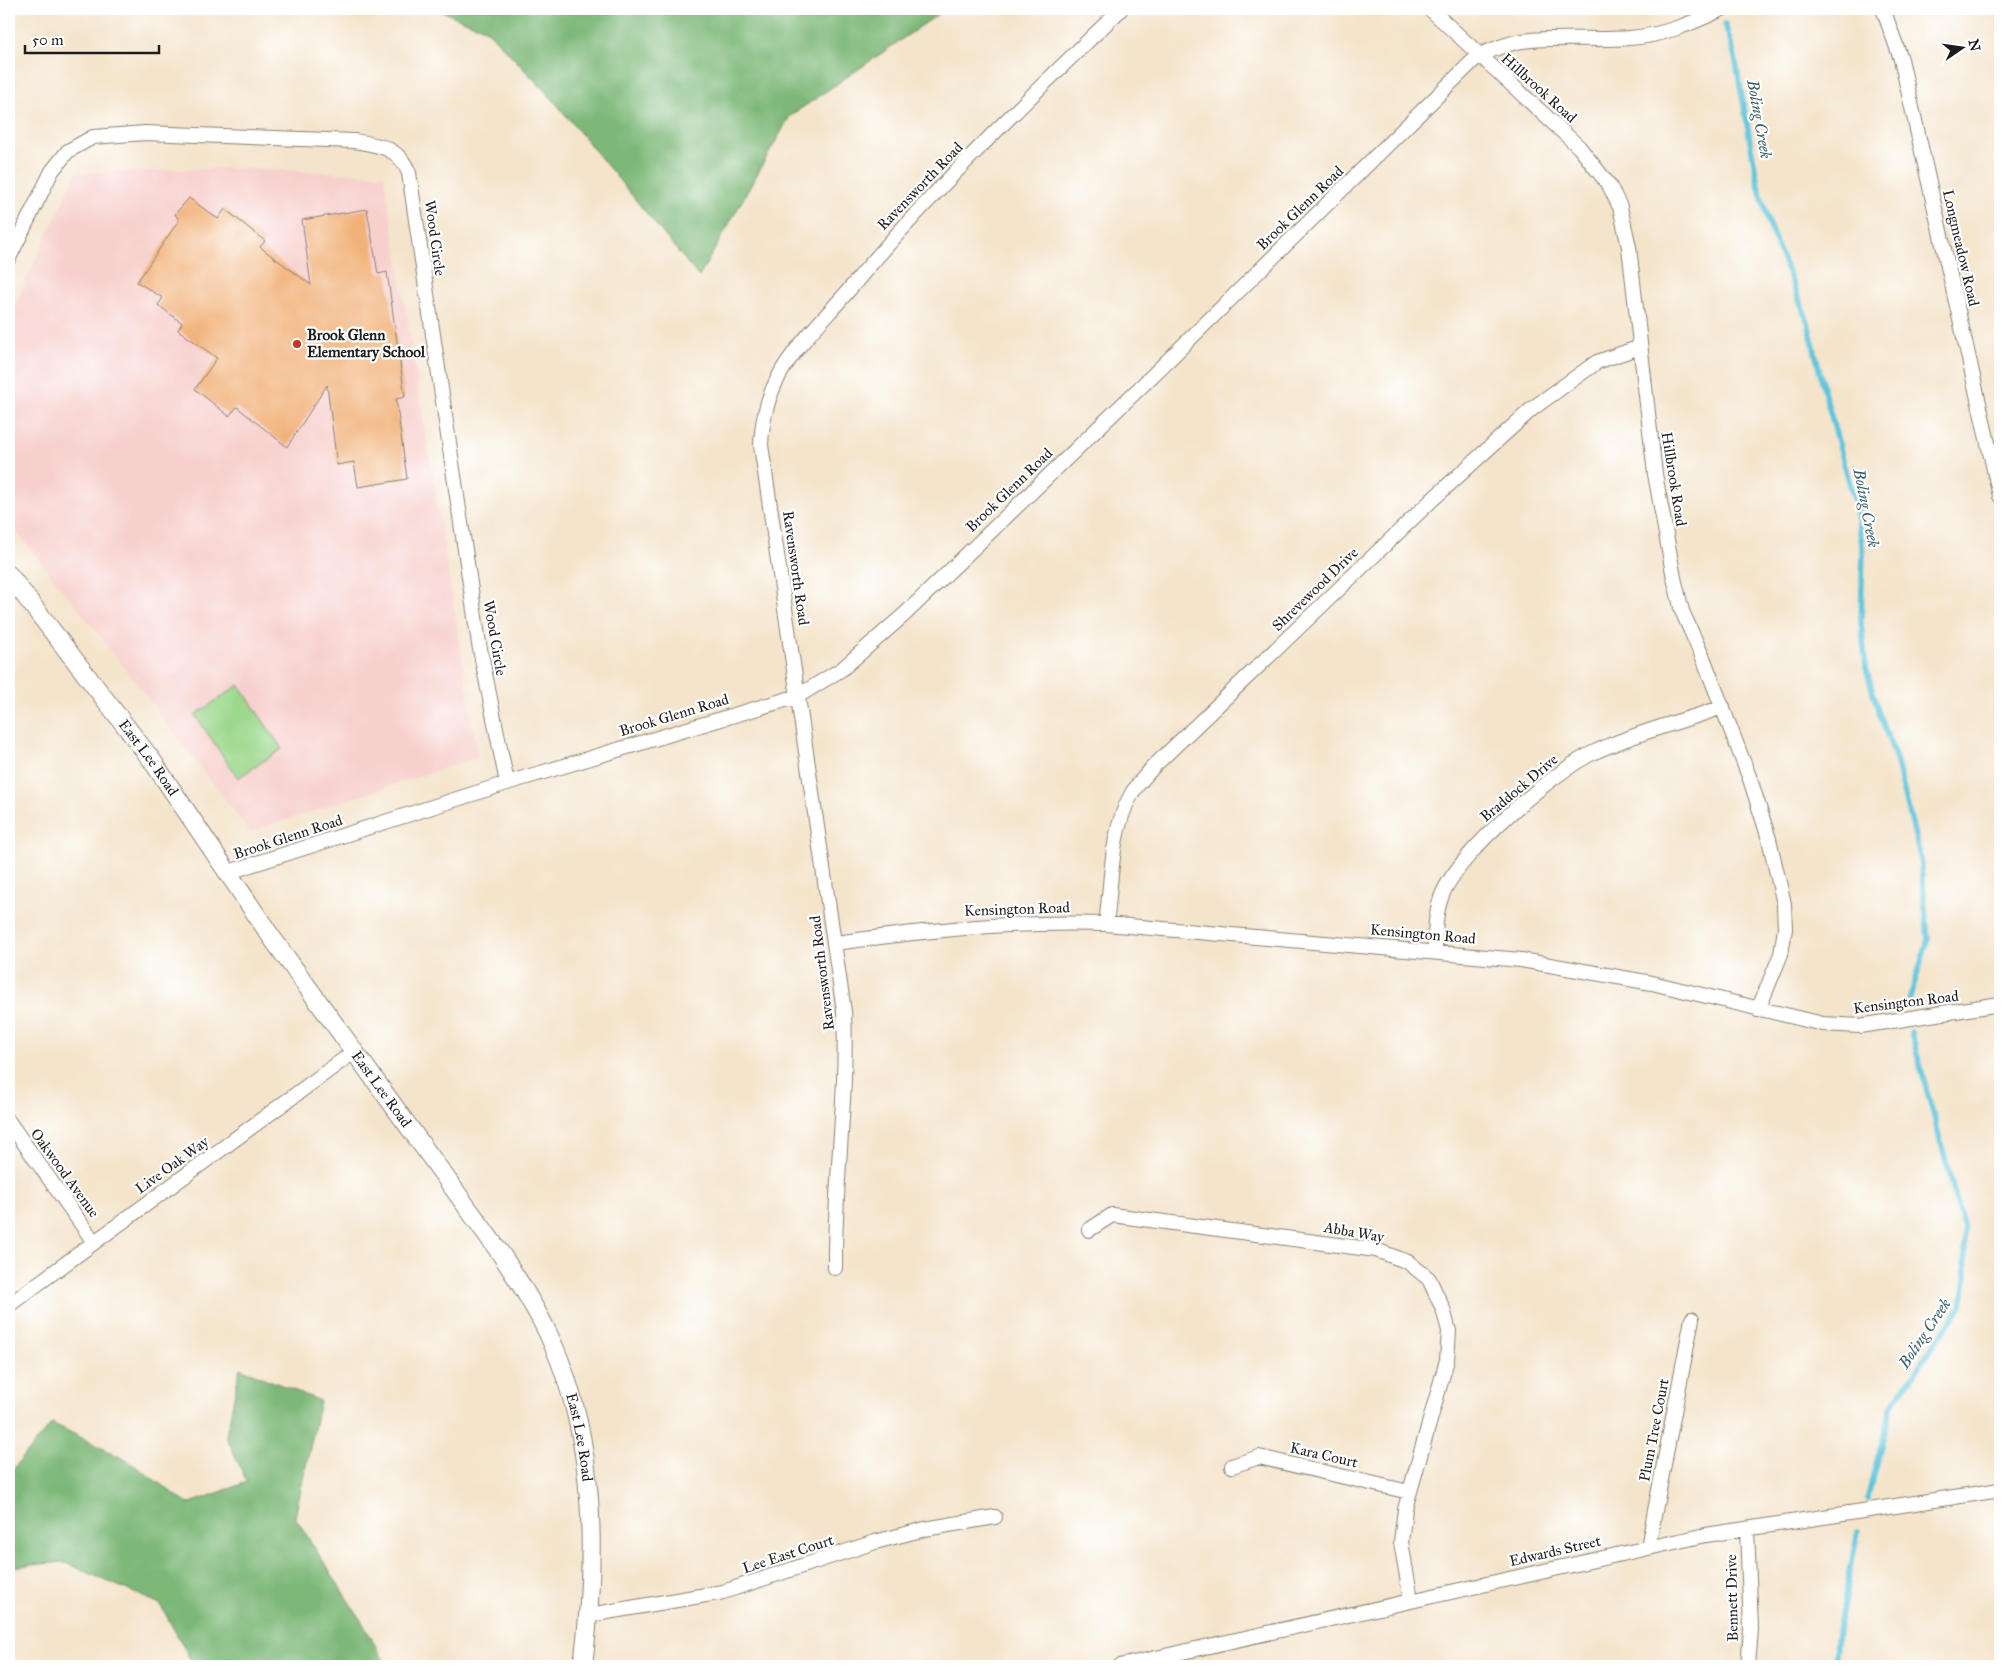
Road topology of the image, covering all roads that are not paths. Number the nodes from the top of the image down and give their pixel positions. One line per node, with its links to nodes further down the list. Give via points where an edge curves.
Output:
1 (1121, 9): 10 (street, Ravensworth Road, via 922,204 787,364 770,395 762,420 761,445)
2 (1430, 9): 5 (street, Hillbrook Road)
3 (1722, 9): 5 (street, Brook Glenn Road, via 1652,35 1521,41)
4 (1883, 9): 8 (street, Longmeadow Road, via 1901,58)
5 (1479, 54): 7 (street, Hillbrook Road, via 1579,147 1596,165 1612,190 1620,207 1629,247); 10 (street, Brook Glenn Road, via 1150,378 904,614 842,669)
6 (9, 258): 12 (street, Wood Circle, via 42,187 68,151 92,137 145,133 354,141 385,146 394,151 406,165 478,644)
7 (1640, 347): 11 (street, Hillbrook Road, via 1655,474 1674,578 1682,611); 14 (street, Shrevewood Drive, via 1597,362 1532,408 1153,767 1132,792 1122,811 1113,853)
8 (2000, 496)
9 (9, 575): 13 (street, East Lee Road, via 151,759)
10 (798, 696): 12 (street, Brook Glenn Road); 15 (street, Ravensworth Road)
11 (1723, 707): 16 (street, Braddock Drive, via 1597,750 1550,780 1488,836 1455,872 1441,897 1435,924); 18 (street, Hillbrook Road, via 1769,838 1784,904 1781,954)
12 (507, 784): 13 (street, Brook Glenn Road)
13 (229, 872): 19 (street, East Lee Road, via 272,938)
14 (1106, 924): 15 (street, Kensington Road, via 1004,924); 16 (street, Kensington Road)
15 (836, 943): 23 (street, Ravensworth Road, via 846,1049 834,1220)
16 (1435, 951): 18 (street, Kensington Road, via 1596,972)
17 (2000, 1004): 18 (street, Kensington Road, via 1843,1026)
18 (1758, 1010)
19 (355, 1051): 22 (street, Live Oak Way); 33 (street, East Lee Road, via 501,1254 532,1301 552,1343 572,1403 585,1471 591,1566)
20 (9, 1122): 22 (street, Oakwood Avenue)
21 (1089, 1230): 28 (street, Abba Way, via 1112,1215 1376,1250 1408,1262 1429,1279 1443,1309 1449,1332 1447,1360)
22 (94, 1242): 24 (street, Live Oak Way)
23 (835, 1268)
24 (9, 1305)
25 (1692, 1319): 31 (street, Plum Tree Court)
26 (1232, 1466): 28 (street, Kara Court, via 1259,1457)
27 (2000, 1490): 30 (street, Edwards Street)
28 (1409, 1492): 32 (street, Abba Way, via 1402,1542)
29 (995, 1517): 33 (street, Lee East Court, via 925,1529 875,1542 723,1592)
30 (1747, 1529): 31 (street, Edwards Street); 36 (street, Bennett Drive, via 1751,1629)
31 (1648, 1547): 32 (street, Edwards Street)
32 (1411, 1600): 35 (street, Edwards Street)
33 (590, 1615): 34 (street, East Lee Road)
34 (584, 1666)
35 (1120, 1666)
36 (1748, 1666)

